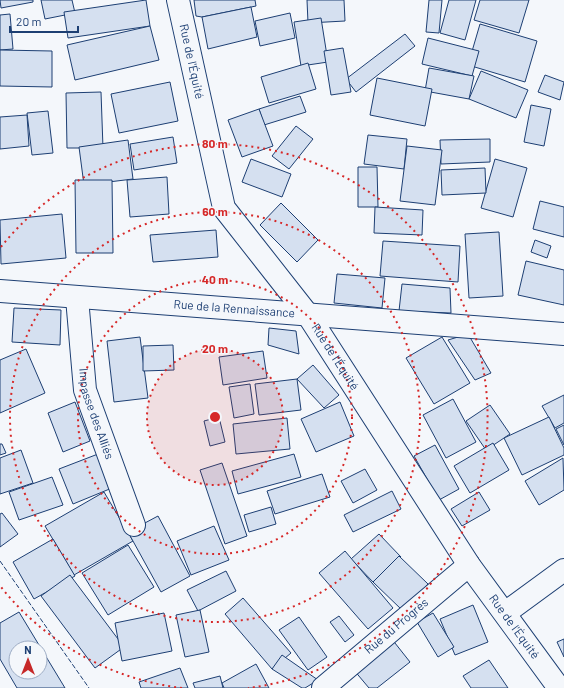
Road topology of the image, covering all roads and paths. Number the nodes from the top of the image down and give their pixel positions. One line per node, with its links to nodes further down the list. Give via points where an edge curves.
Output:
1 (178, 0): 4 (street, Rue de l'Équité, via 224,208)
2 (0, 291): 3 (street, Rue de la Rennaissance)
3 (77, 298): 4 (street, Rue de la Rennaissance); 6 (street, Impasse des Alliés, via 85,390)
4 (308, 316): 5 (street, Rue de la Rennaissance); 7 (street, Rue de l'Équité)
5 (564, 334)
6 (134, 525)
7 (469, 565): 9 (street, Rue de l'Équité); 10 (street, Rue du Progrès)
8 (564, 570): 9 (street)
9 (505, 613): 11 (street, Rue de l'Équité)
10 (323, 688)
11 (559, 688)

